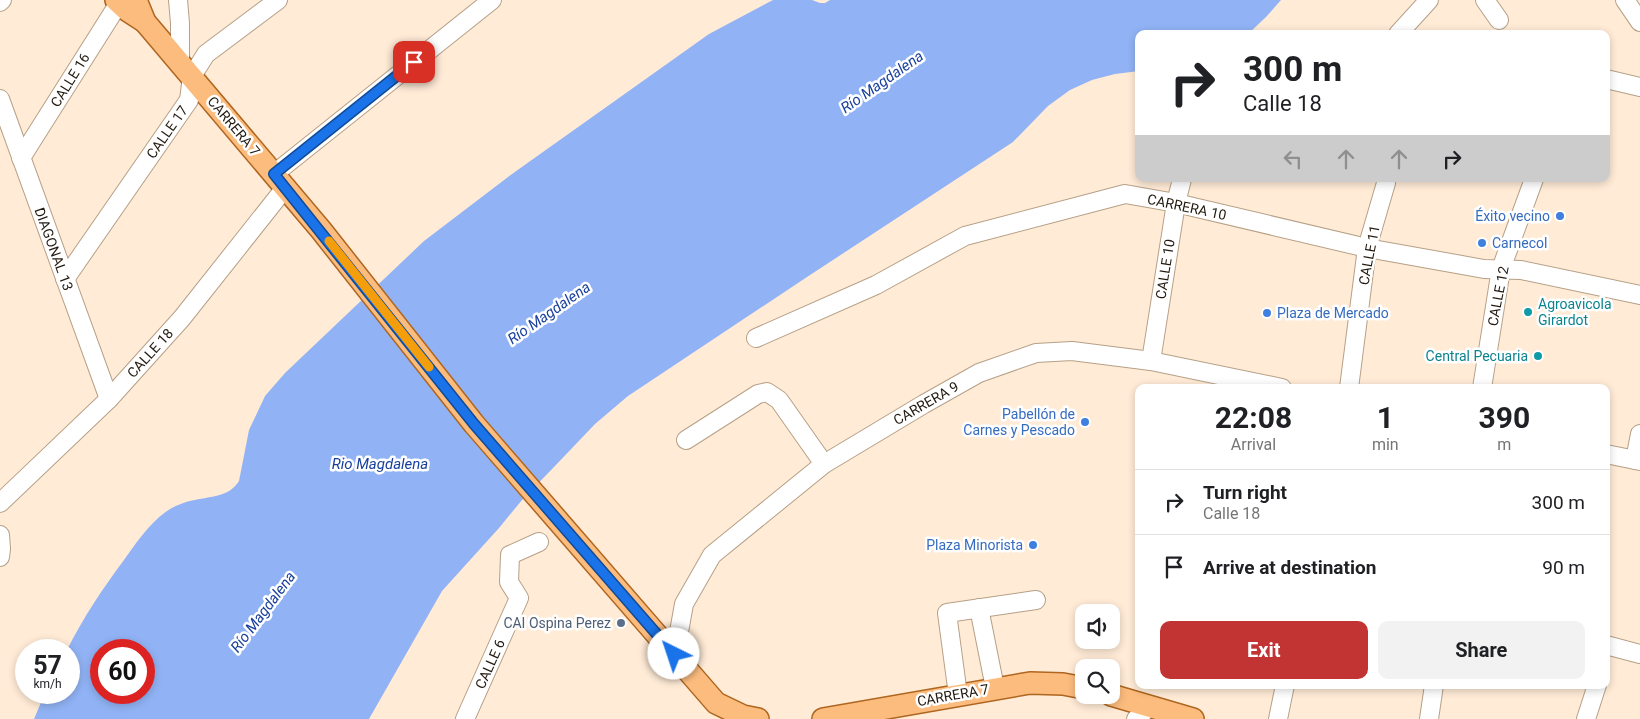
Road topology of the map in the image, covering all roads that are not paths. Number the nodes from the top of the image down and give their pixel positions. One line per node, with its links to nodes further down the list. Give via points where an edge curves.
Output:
1 (178, 0): 11 (street)
2 (278, 0): 11 (street, CALLE 17)
3 (492, 0): 16 (street, CALLE 18)
4 (1429, 0): 10 (street)
5 (1485, 0): 8 (street)
6 (1625, 0): 9 (street)
7 (124, 1): 11 (main road, CARRERA 7, via 128,11 145,22); 15 (street, CALLE 16)
8 (1499, 20)
9 (1640, 22)
10 (1402, 30)
11 (186, 69): 16 (main road, CARRERA 7); 23 (street, CALLE 17, via 189,100)
12 (1610, 80): 13 (street)
13 (1640, 87)
14 (0, 99): 15 (street, DIAGONAL 13)
15 (21, 158): 23 (street, DIAGONAL 13)
16 (279, 181): 30 (street, CALLE 18, via 182,318); 43 (main road, CARRERA 7, via 474,424)
17 (1181, 182): 20 (street, CALLE 10)
18 (1533, 182): 22 (street, CALLE 12)
19 (1386, 183): 21 (street, CALLE 11)
20 (1176, 203): 21 (street, CARRERA 10); 25 (street, CARRERA 10, via 1125,194 965,236 876,285); 26 (street, CALLE 10)
21 (1367, 248): 22 (street, CARRERA 10, via 1484,269); 28 (street, CALLE 11)
22 (1501, 269): 24 (street, CARRERA 10, via 1521,270); 29 (street, CALLE 12)
23 (65, 279): 30 (street, DIAGONAL 13)
24 (1640, 295)
25 (756, 338)
26 (1151, 360): 27 (street, CARRERA 9); 35 (street, CARRERA 9, via 1072,351 1036,353 979,373)
27 (1263, 384)
28 (1350, 384)
29 (1483, 384)
30 (108, 399): 36 (street, CALLE 18)
31 (1640, 434): 34 (street)
32 (686, 440): 35 (street, via 758,394 767,392 779,400)
33 (1610, 455): 34 (street)
34 (1637, 460)
35 (824, 464): 43 (street, CARRERA 9, via 712,555 684,604)
36 (0, 503)
37 (0, 536): 39 (street)
38 (539, 542): 54 (street, CALLE 6, via 510,555 509,582 519,598)
39 (0, 557)
40 (1036, 600): 41 (street)
41 (979, 608): 46 (street); 50 (street, via 948,613)
42 (1610, 650): 44 (street)
43 (674, 654): 52 (main road, CARRERA 7)
44 (1640, 654)
45 (1075, 686): 46 (main road, CARRERA 7, via 1030,683)
46 (995, 688): 50 (main road, CARRERA 7)
47 (1284, 689): 58 (street)
48 (1433, 689): 59 (street)
49 (1596, 689): 60 (street)
50 (958, 694): 56 (main road, CARRERA 7)
51 (1120, 700): 53 (main road)
52 (723, 711): 55 (main road, CARRERA 7)
53 (1143, 713): 57 (main road)
54 (465, 719)
55 (758, 719)
56 (823, 719)
57 (1193, 719)
58 (1278, 719)
59 (1429, 719)
60 (1586, 719)

